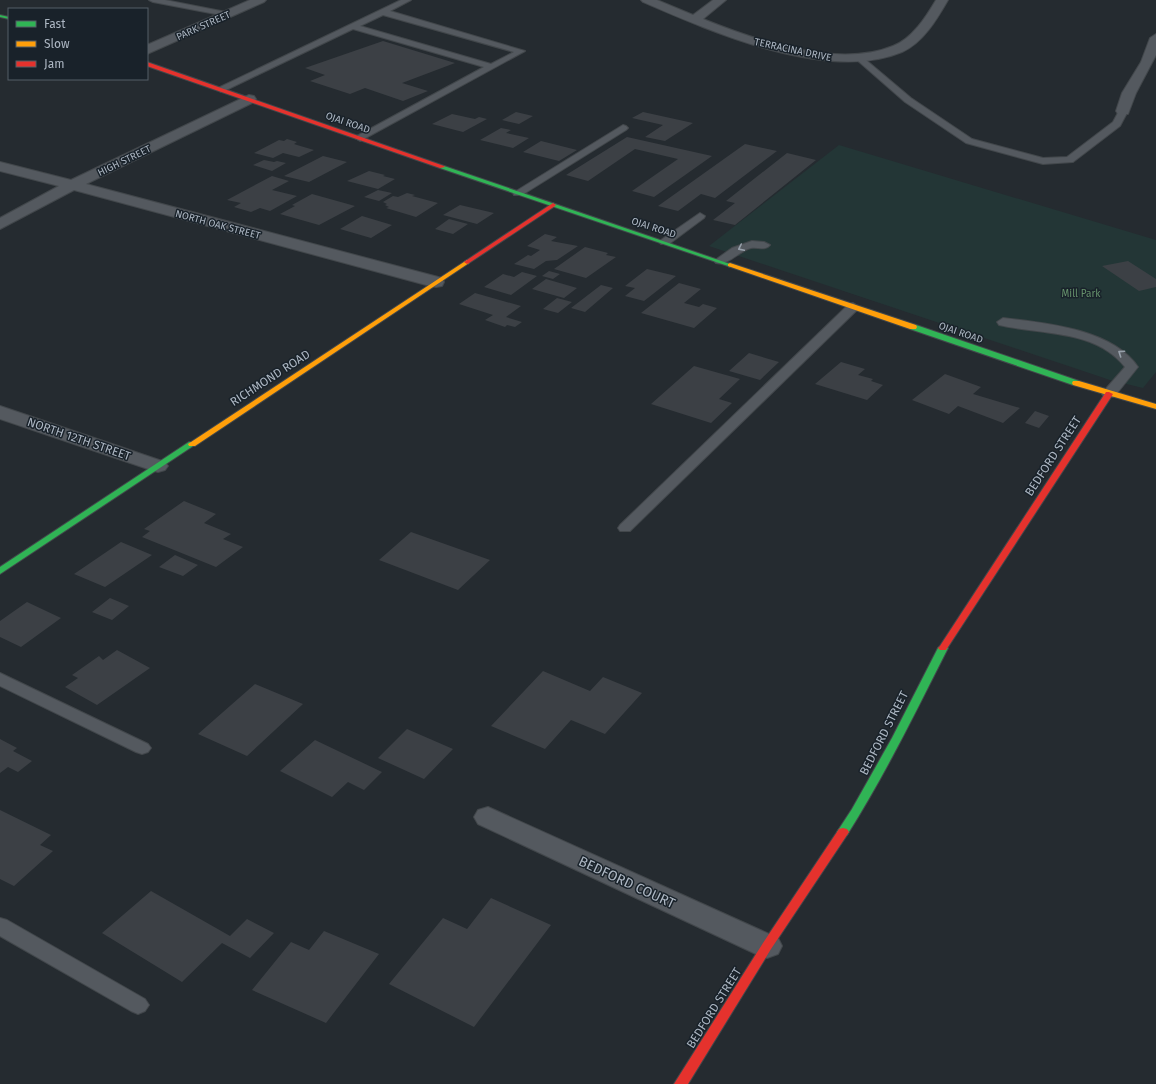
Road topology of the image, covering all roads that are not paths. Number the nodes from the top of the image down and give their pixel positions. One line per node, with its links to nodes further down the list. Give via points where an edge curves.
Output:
1 (153, 0): 8 (lane)
2 (260, 0): 8 (street, PARK STREET)
3 (407, 0): 7 (lane)
4 (647, 0): 9 (street, TERRACINA DRIVE)
5 (720, 0): 9 (street)
6 (942, 0): 13 (street, TERRACINA DRIVE, via 927,24 901,48 886,54)
7 (383, 12): 10 (lane); 15 (lane, via 521,51)
8 (226, 14): 12 (street, PARK STREET)
9 (694, 20): 13 (street, TERRACINA DRIVE, via 741,37 822,57)
10 (352, 26): 15 (lane); 16 (lane)
11 (1156, 38): 18 (street)
12 (148, 50)
13 (860, 58): 18 (lane, via 908,100 969,141 1043,161 1069,160 1117,124)
14 (148, 64): 16 (street, OJAI ROAD)
15 (492, 67): 20 (lane)
16 (221, 89): 17 (street, OJAI ROAD)
17 (249, 99): 20 (street, OJAI ROAD); 22 (street, HIGH STREET)
18 (1123, 111)
19 (623, 128): 23 (lane)
20 (360, 138): 23 (street, OJAI ROAD)
21 (0, 166): 22 (street, NORTH OAK STREET)
22 (73, 186): 26 (street, HIGH STREET); 30 (street, NORTH OAK STREET)
23 (518, 193): 24 (street, OJAI ROAD)
24 (553, 205): 27 (street, OJAI ROAD); 30 (street, RICHMOND ROAD)
25 (700, 216): 27 (lane)
26 (0, 224)
27 (665, 242): 29 (street, OJAI ROAD)
28 (764, 246): 29 (lane, one-way to 29, via 742,247)
29 (720, 262): 31 (street, OJAI ROAD)
30 (436, 282): 36 (street, RICHMOND ROAD)
31 (852, 307): 33 (street, OJAI ROAD); 37 (lane)
32 (1003, 322): 33 (lane, one-way to 32, via 1132,367 1127,357 1114,348 1064,331)
33 (1109, 394): 34 (street, OJAI ROAD); 43 (street, BEDFORD STREET, via 941,650 856,812)
34 (1156, 407)
35 (0, 412): 36 (street, NORTH 12TH STREET)
36 (158, 466): 38 (street, RICHMOND ROAD)
37 (625, 528)
38 (0, 571)
39 (0, 679): 40 (lane)
40 (142, 748)
41 (488, 817): 43 (street, BEDFORD COURT)
42 (0, 926): 44 (lane)
43 (767, 946): 45 (street, BEDFORD STREET)
44 (138, 1005)
45 (681, 1084)

